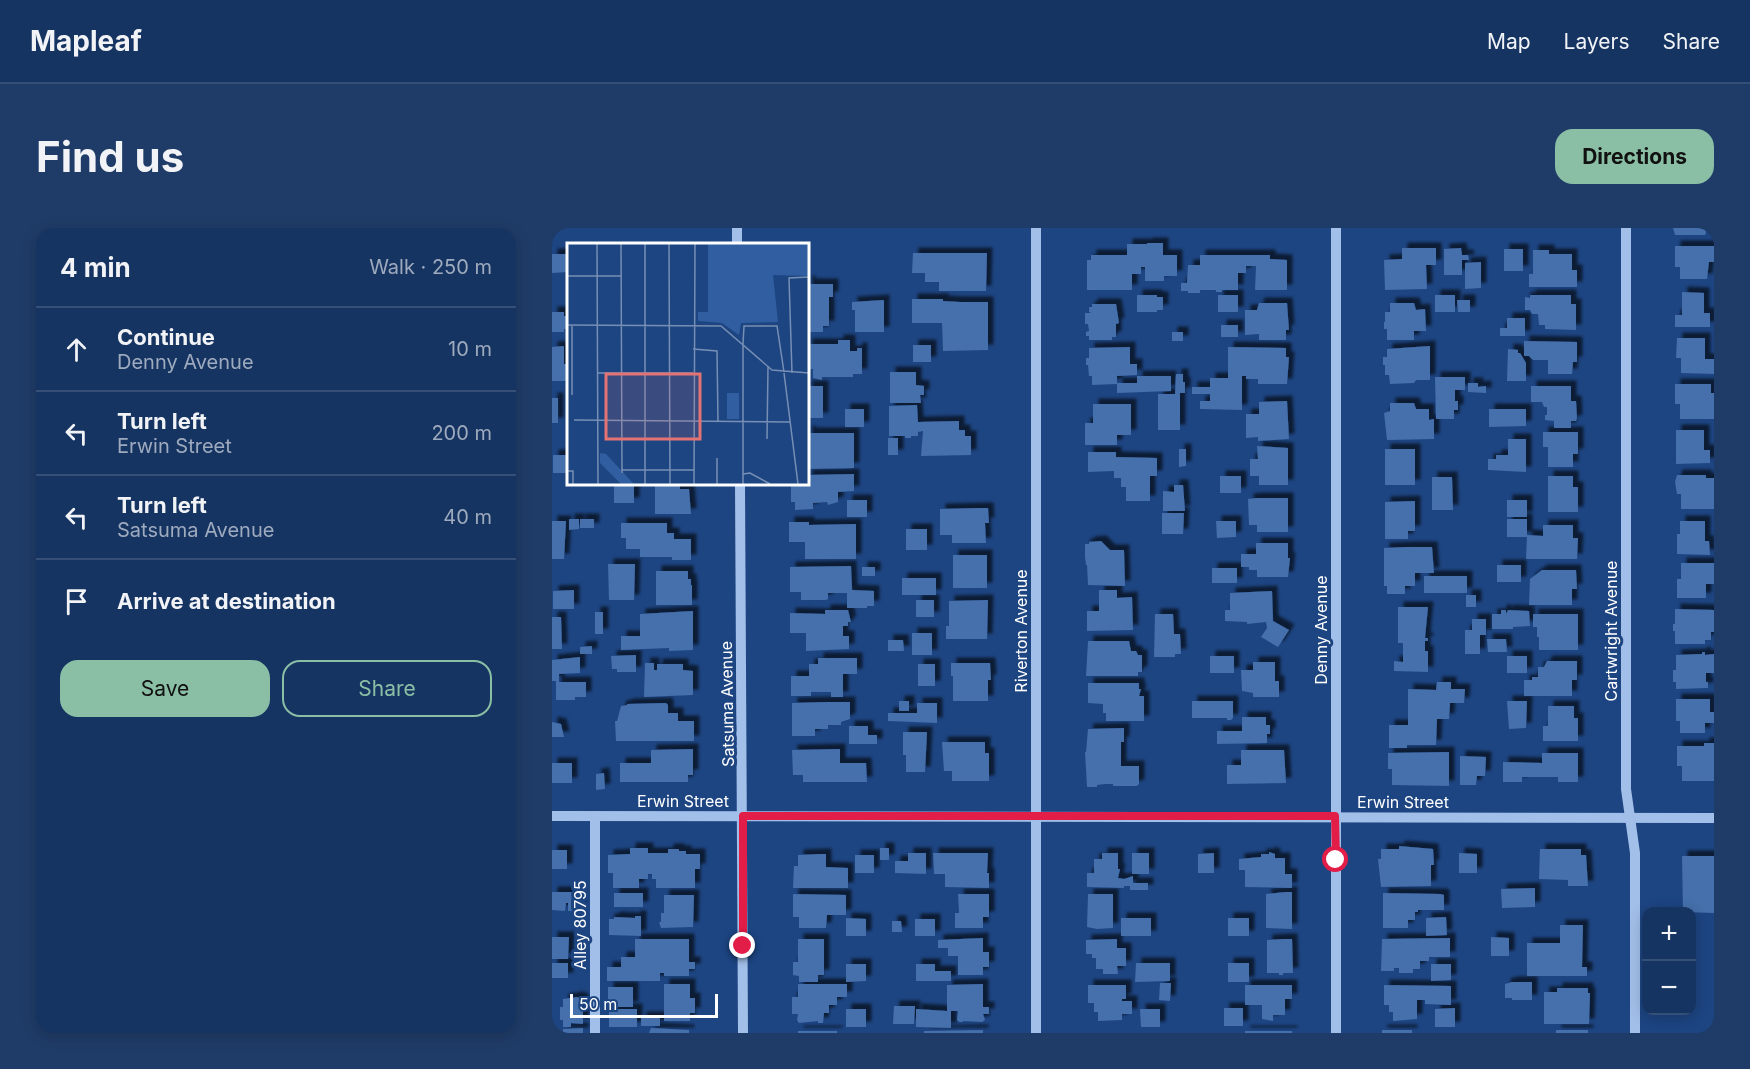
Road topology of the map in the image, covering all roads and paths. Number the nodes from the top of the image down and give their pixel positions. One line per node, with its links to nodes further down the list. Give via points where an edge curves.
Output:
1 (1036, 228): 8 (street, Riverton Avenue)
2 (1336, 228): 9 (street, Denny Avenue)
3 (1626, 228): 11 (street, Cartwright Avenue, via 1626,789)
4 (740, 484): 7 (street, Satsuma Avenue)
5 (552, 816): 6 (street, Erwin Street)
6 (595, 816): 7 (street, Erwin Street); 12 (street, Alley 80795)
7 (743, 816): 8 (street, Erwin Street); 13 (street, Satsuma Avenue)
8 (1036, 816): 9 (street, Erwin Street); 14 (street, Riverton Avenue)
9 (1335, 816): 11 (street, Erwin Street); 15 (street, Denny Avenue)
10 (1714, 818): 11 (street, Erwin Street)
11 (1632, 819): 16 (street, Cartwright Avenue)
12 (595, 1033)
13 (743, 1033)
14 (1036, 1033)
15 (1336, 1033)
16 (1635, 1033)

